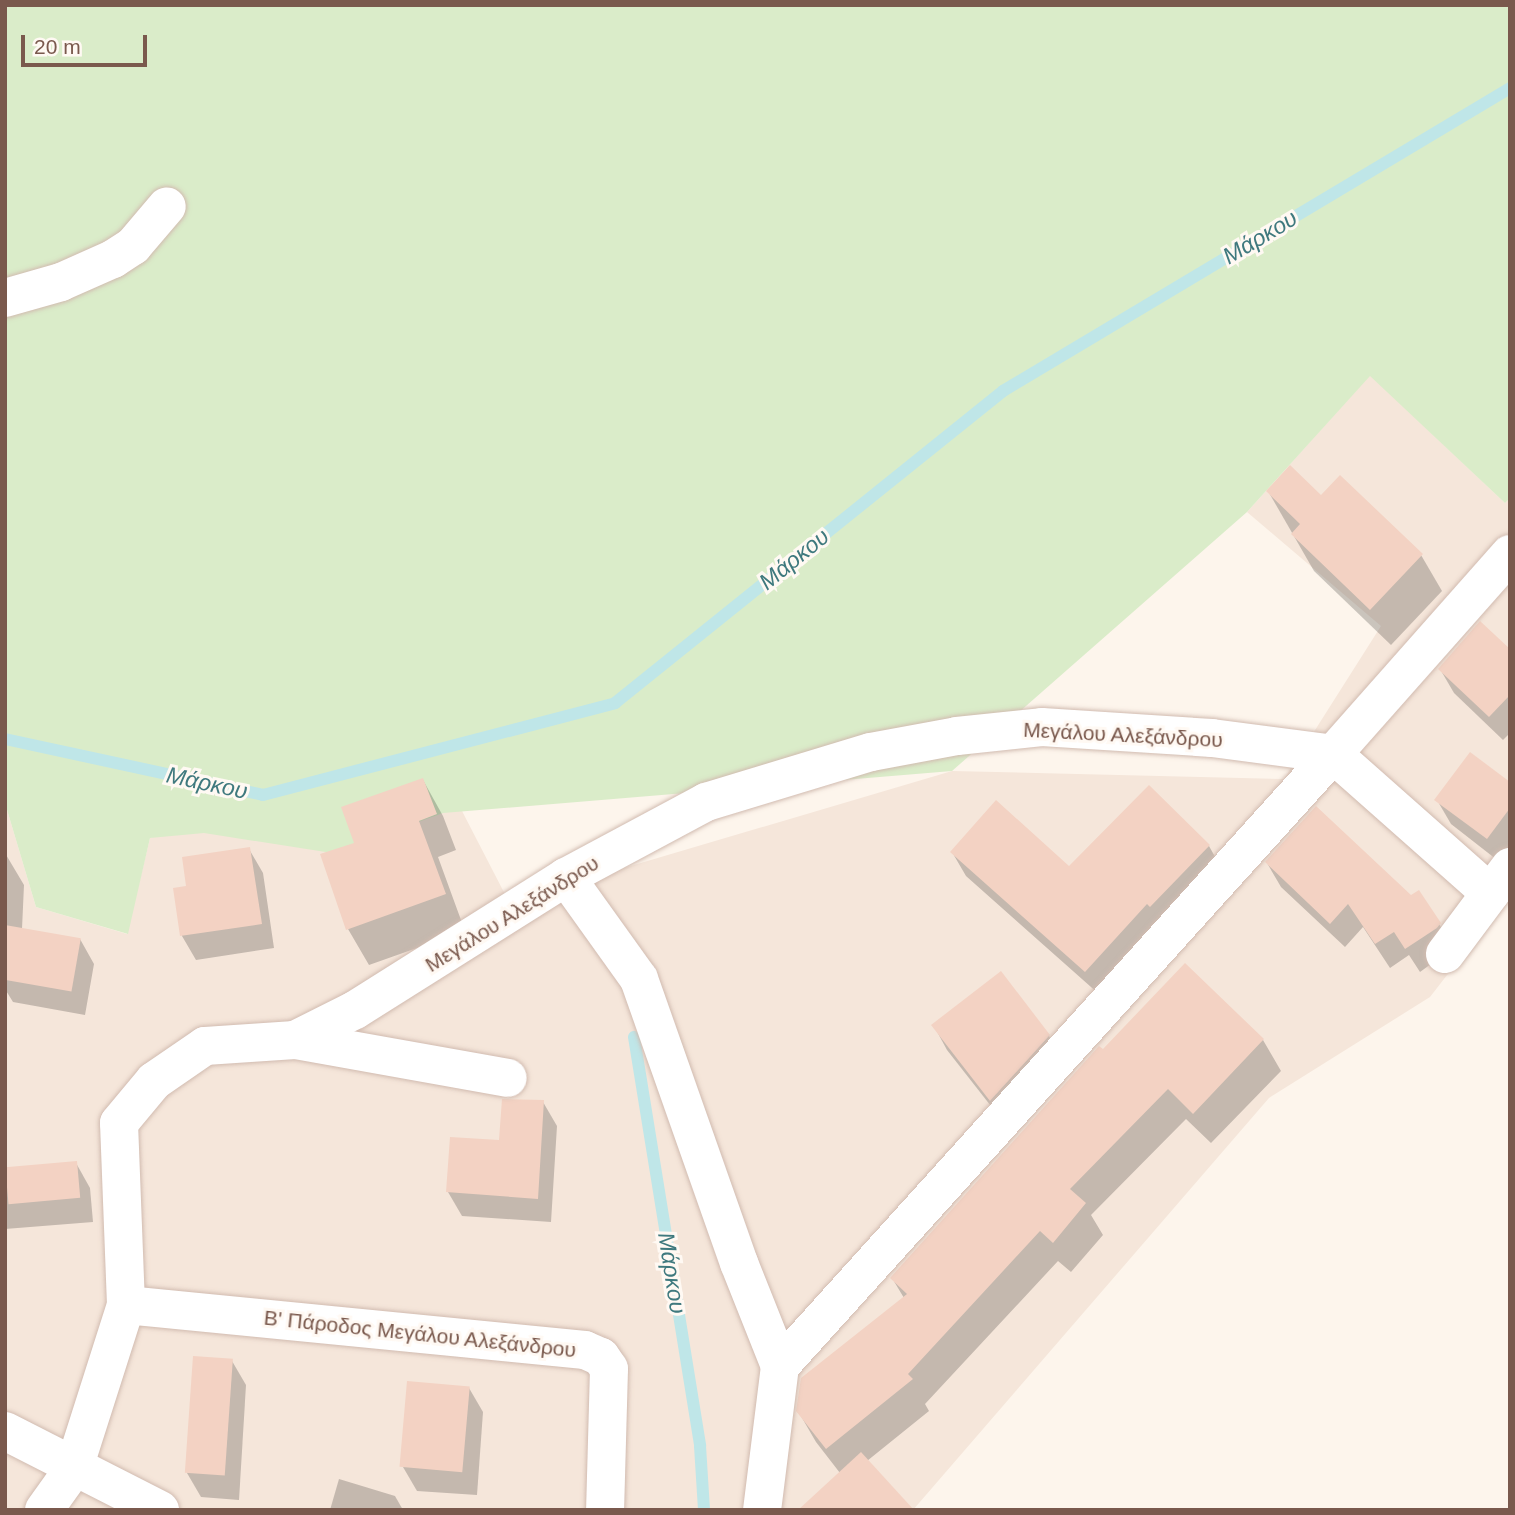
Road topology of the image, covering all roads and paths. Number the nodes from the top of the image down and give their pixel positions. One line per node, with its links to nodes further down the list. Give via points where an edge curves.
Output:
1 (167, 206): 2 (street, via 133,246 113,259 61,282)
2 (5, 298)
3 (1510, 554): 4 (street)
4 (1333, 754): 5 (street, Μεγάλου Αλεξάνδρου, via 1212,738 1042,727 957,736 871,752 706,802); 6 (street); 11 (street)
5 (566, 877): 8 (street, Μεγάλου Αλεξάνδρου, via 355,1010); 11 (street, via 639,979)
6 (1500, 880): 7 (street)
7 (1445, 954)
8 (295, 1040): 9 (street); 10 (street, Μεγάλου Αλεξάνδρου, via 205,1046 154,1081 119,1123)
9 (508, 1078)
10 (126, 1305): 13 (street, Μεγάλου Αλεξάνδρου); 16 (street, Β' Πάροδος Μεγάλου Αλεξάνδρου, via 584,1350 601,1357 609,1369)
11 (780, 1366): 17 (street)
12 (5, 1431): 13 (street)
13 (74, 1468): 14 (street, Μεγάλου Αλεξάνδρου); 15 (street)
14 (44, 1510)
15 (160, 1510)
16 (605, 1510)
17 (762, 1510)

